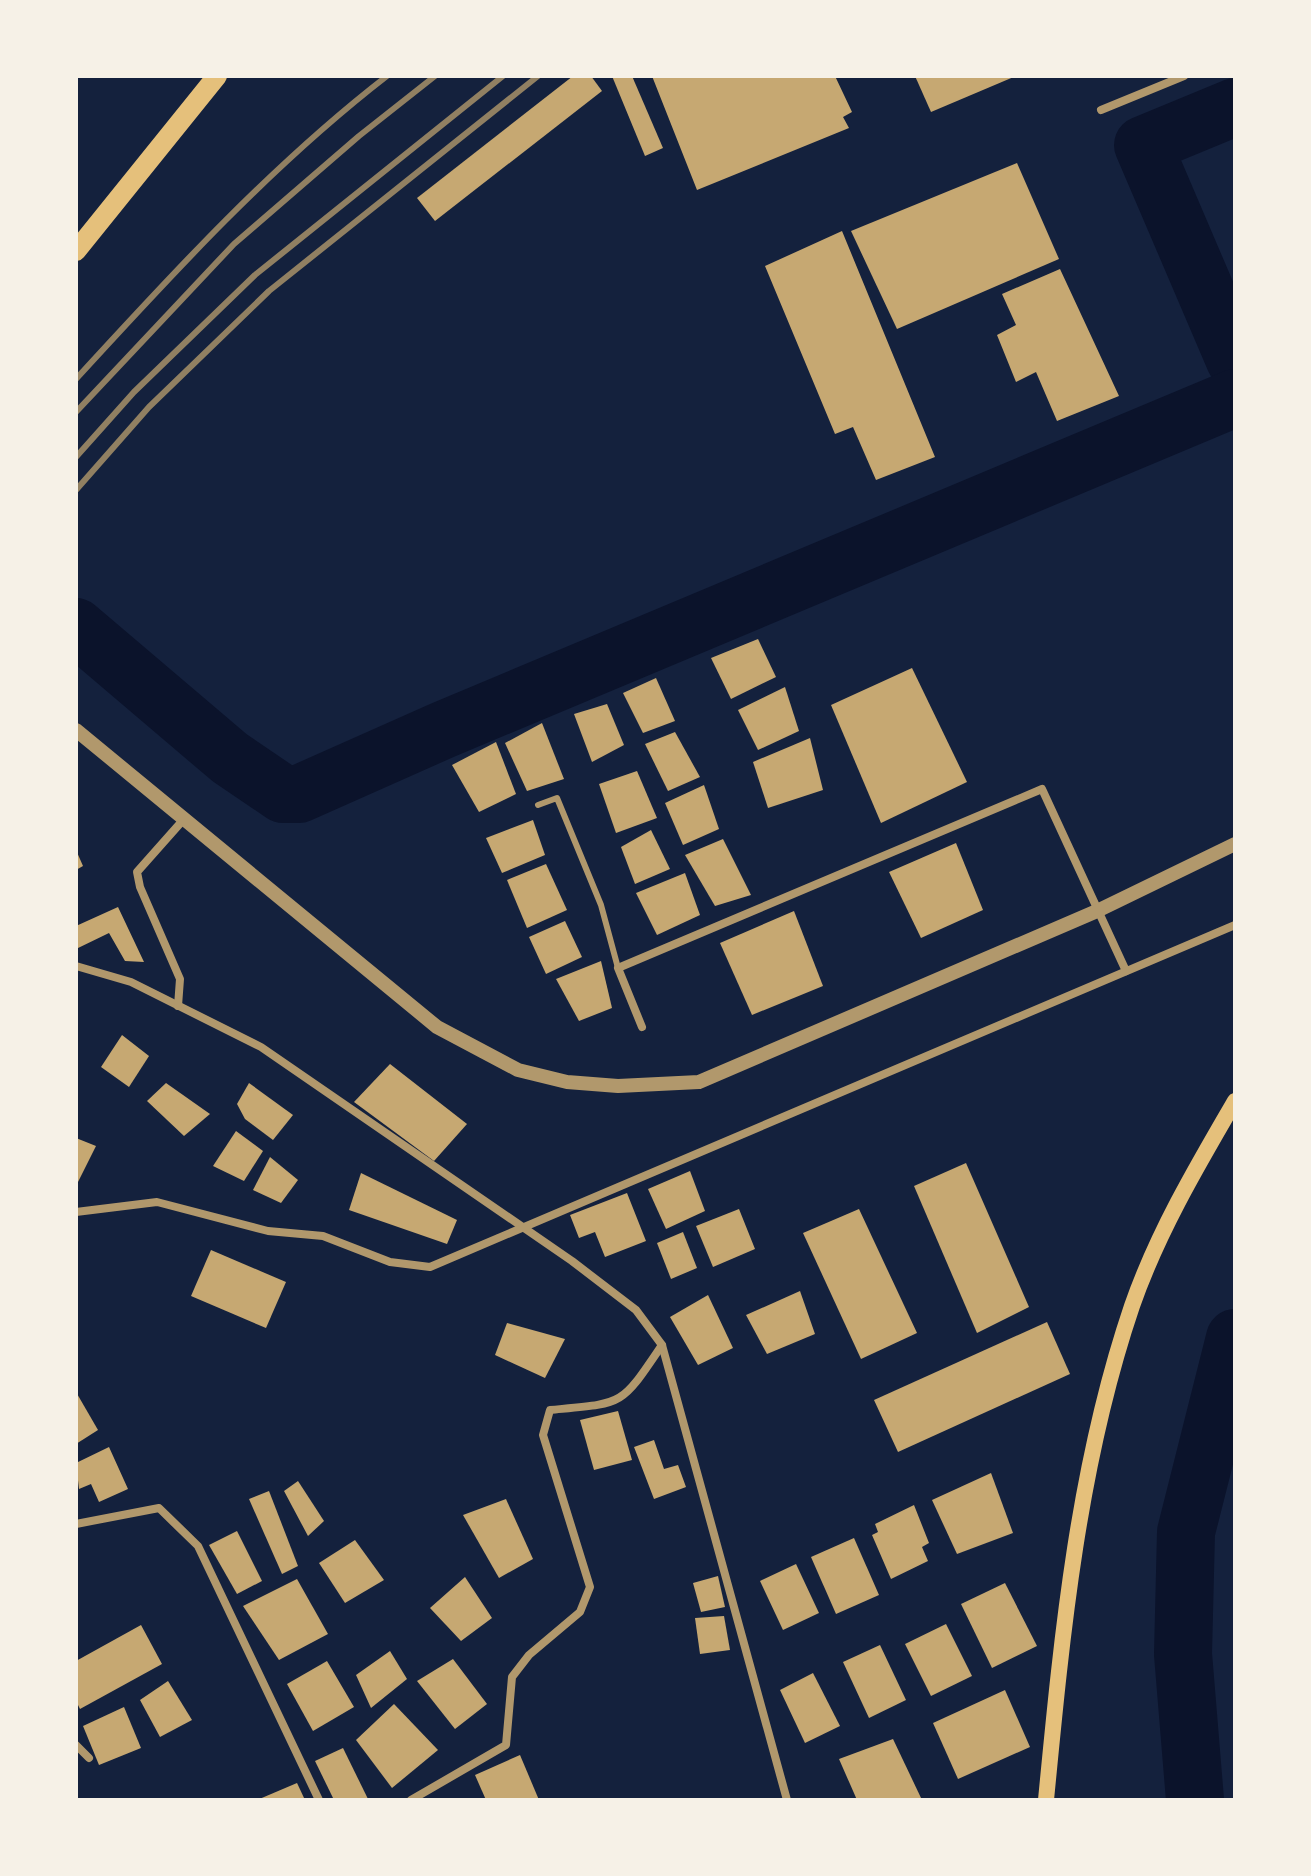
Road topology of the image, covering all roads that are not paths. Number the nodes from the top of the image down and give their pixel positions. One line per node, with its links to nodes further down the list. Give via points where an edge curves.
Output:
1 (217, 76): 4 (main road)
2 (1184, 76): 3 (street)
3 (1101, 110)
4 (76, 251)
5 (76, 730): 7 (street)
6 (538, 805): 12 (lane, via 557,798 601,905)
7 (184, 819): 9 (street, via 437,1027 518,1070 567,1082 699,1082); 14 (street, via 137,872 180,979)
8 (1235, 844): 9 (street)
9 (1097, 911): 12 (street, via 1042,789); 13 (street)
10 (1235, 925): 13 (street)
11 (76, 966): 14 (street, via 131,982)
12 (618, 968): 15 (street)
13 (1126, 971): 18 (street)
14 (178, 1006): 18 (street, via 261,1047)
15 (642, 1027)
16 (1235, 1101): 26 (main road, via 1177,1203 1132,1306 1085,1482)
17 (76, 1212): 18 (street, via 157,1202 268,1231 323,1236 390,1262 430,1267)
18 (522, 1225): 19 (street, via 636,1310)
19 (662, 1345): 24 (street, via 628,1396 605,1405 550,1410 543,1435 590,1587 580,1612 529,1655 512,1677 506,1745); 25 (street)
20 (76, 1524): 23 (street, via 159,1508 198,1546)
21 (76, 1745): 22 (street)
22 (89, 1758)
23 (319, 1800)
24 (411, 1800)
25 (787, 1800)
26 (1046, 1800)

